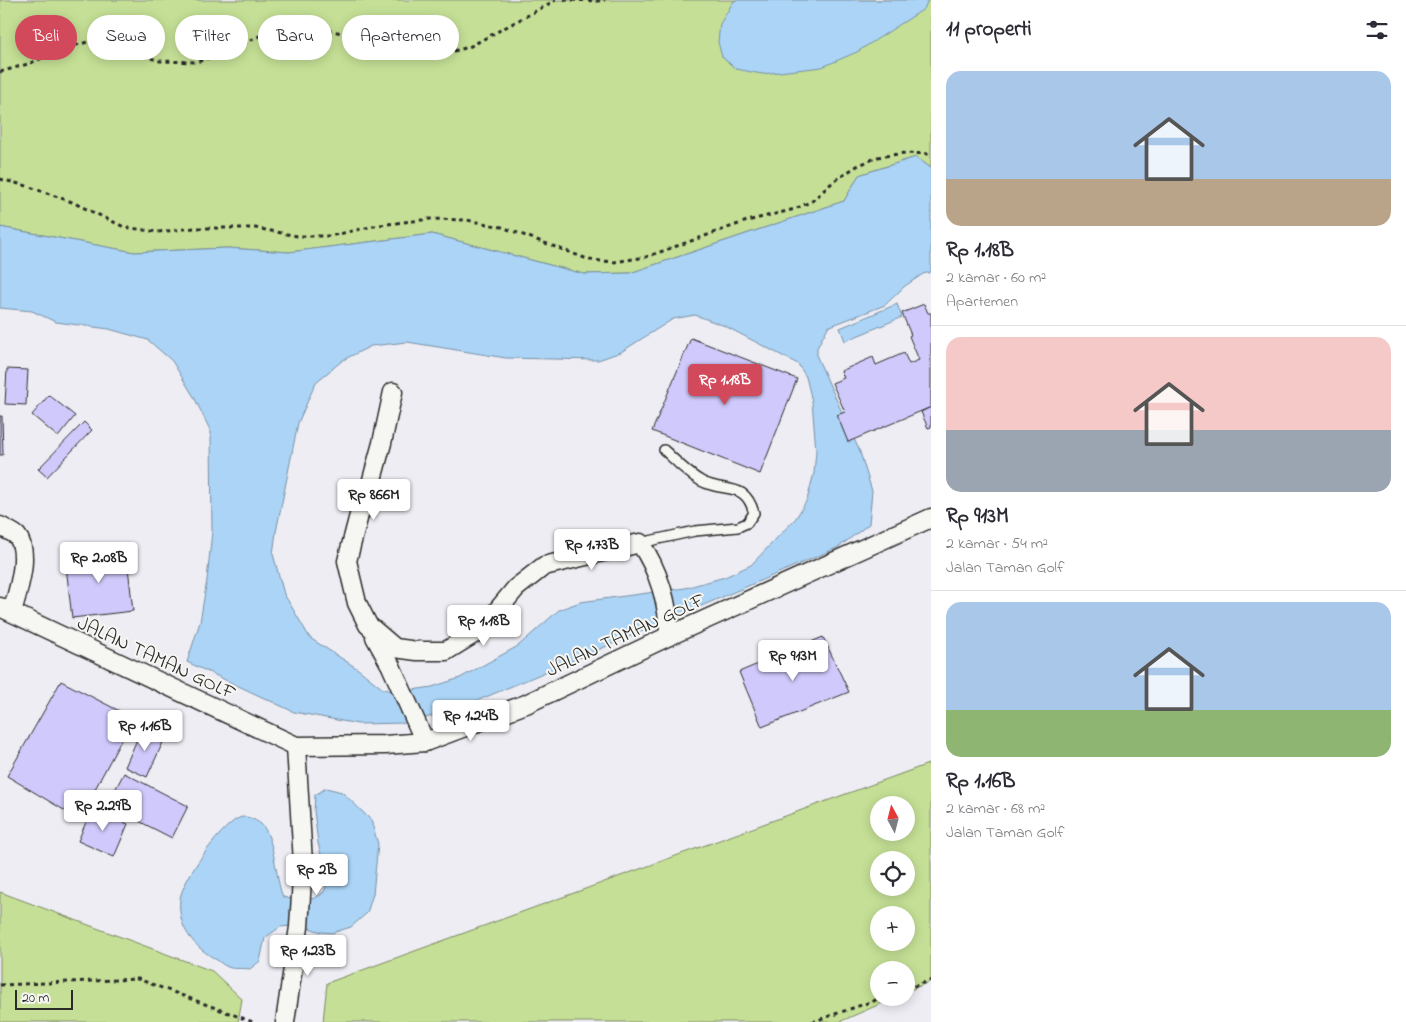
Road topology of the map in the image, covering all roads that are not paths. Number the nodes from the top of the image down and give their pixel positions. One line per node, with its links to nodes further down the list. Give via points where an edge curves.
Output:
1 (393, 392): 7 (street, via 382,443 370,487 358,515 347,561 356,603)
2 (664, 450): 5 (lane, via 701,481 743,493 751,500 754,513 747,523 738,527 695,531)
3 (931, 518): 8 (street, JALAN TAMAN GOLF)
4 (0, 526): 6 (street, via 17,537 22,549 22,573)
5 (644, 549): 7 (street, via 544,566 516,588 482,629 446,651 395,648); 8 (street, via 666,602)
6 (6, 610): 10 (street, JALAN TAMAN GOLF)
7 (368, 625): 9 (street, via 391,666)
8 (669, 630): 9 (street, JALAN TAMAN GOLF, via 526,704)
9 (422, 735): 10 (street, JALAN TAMAN GOLF, via 384,745)
10 (296, 746): 11 (street, via 303,863 299,927)
11 (285, 1022)

